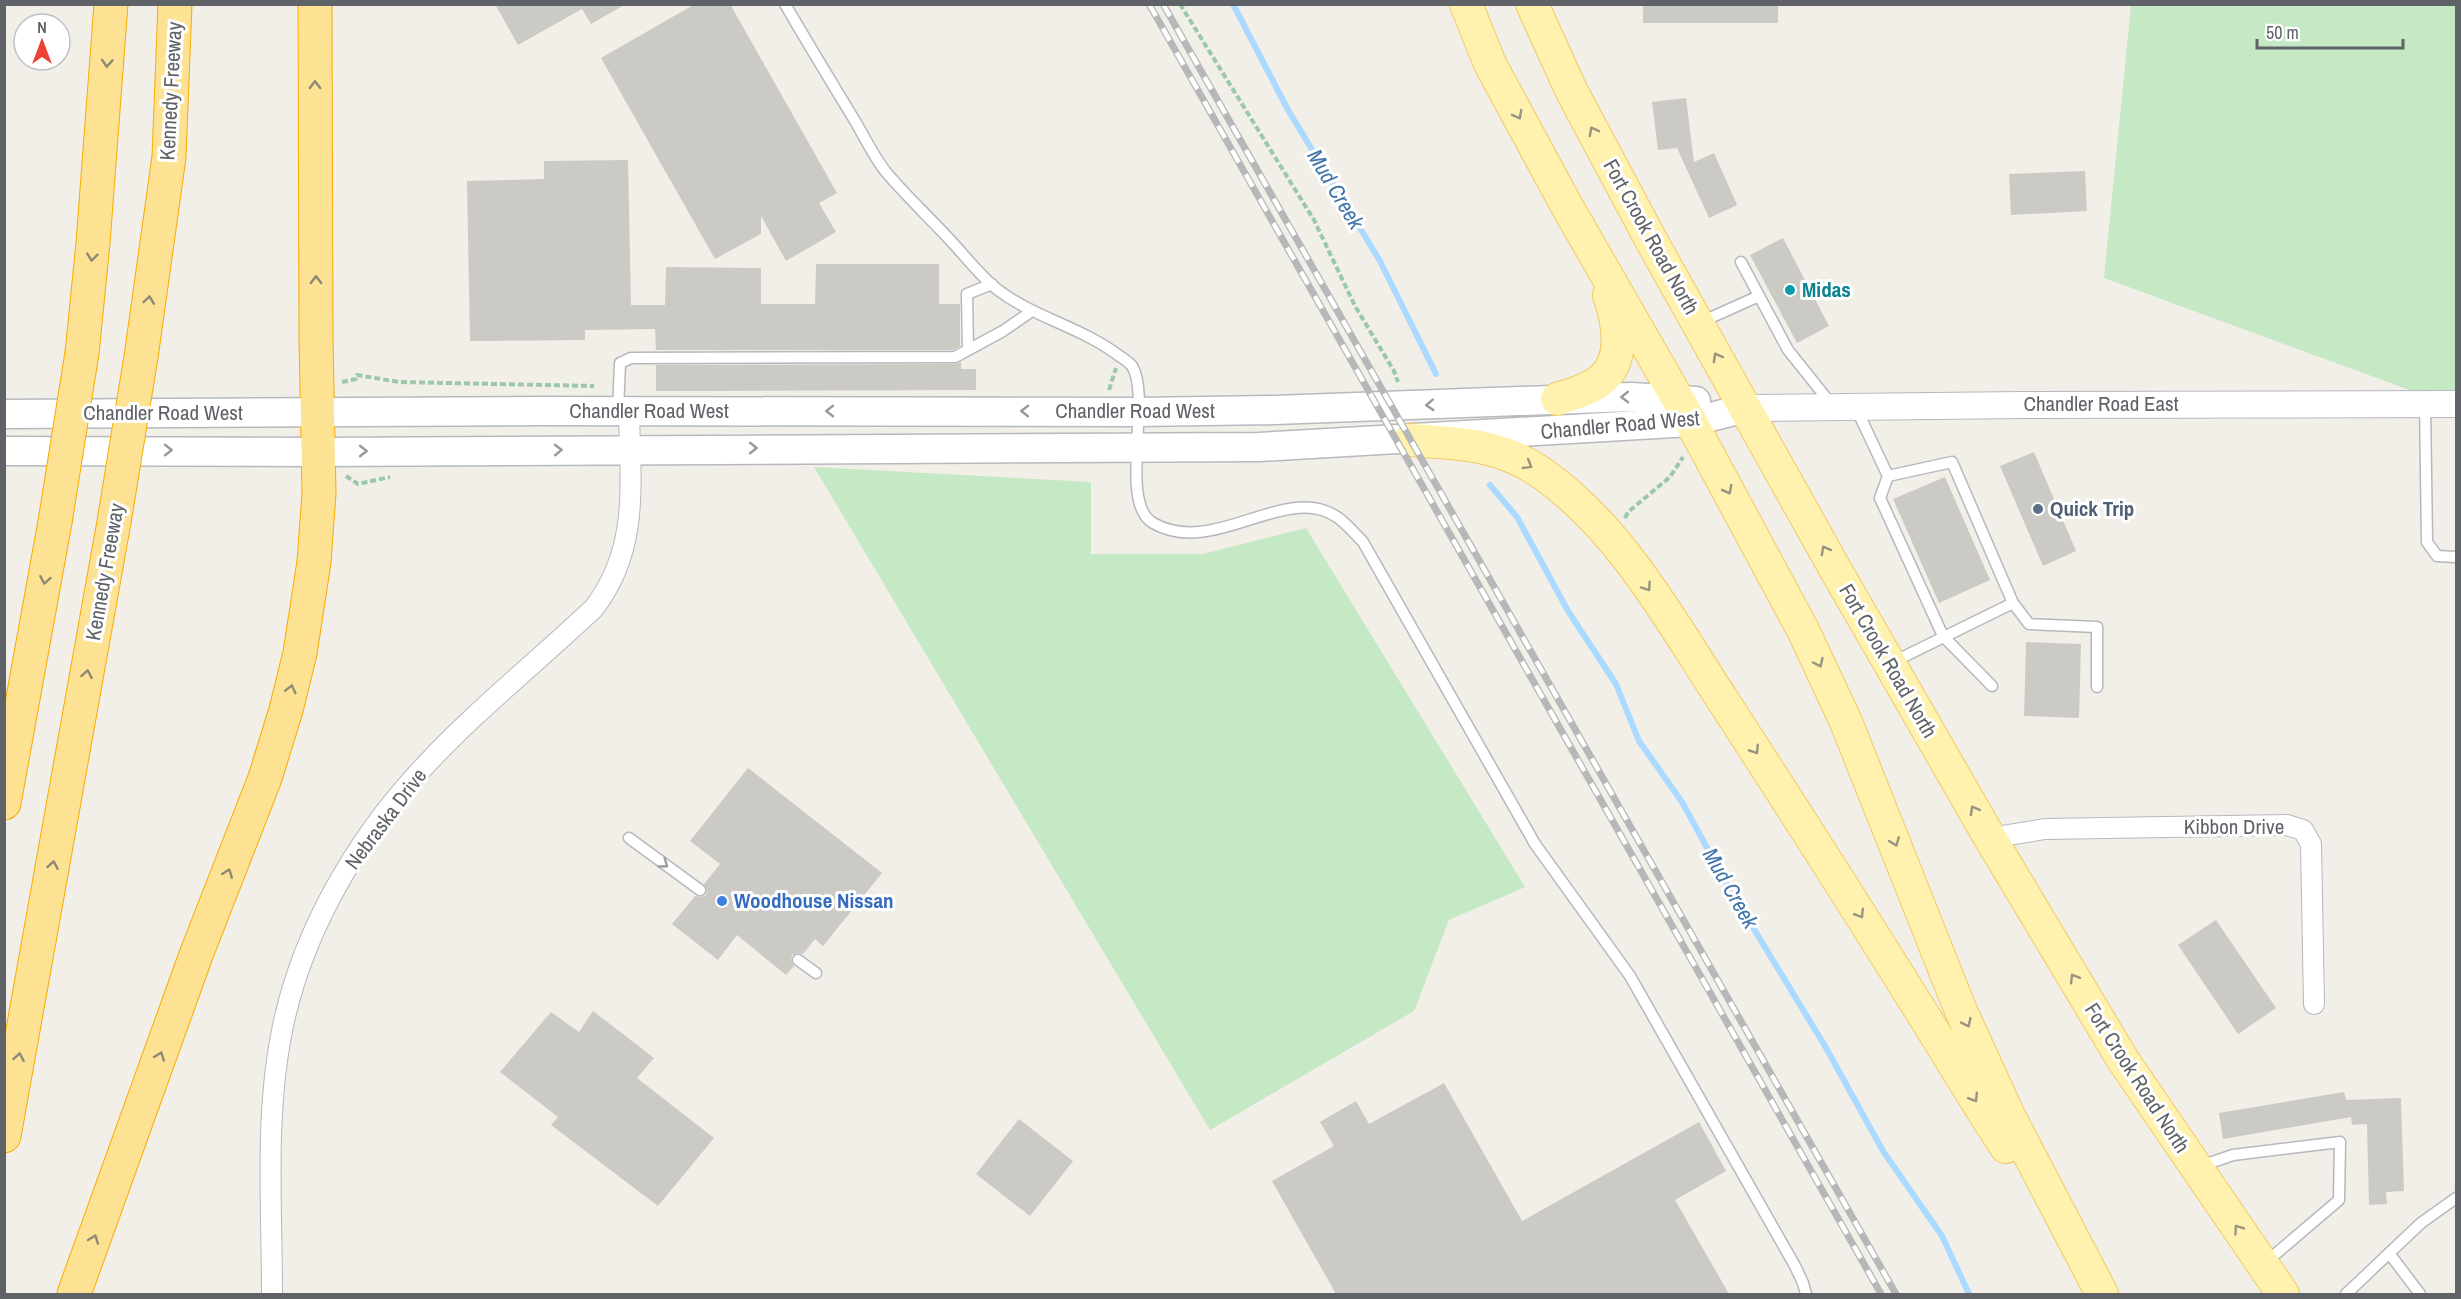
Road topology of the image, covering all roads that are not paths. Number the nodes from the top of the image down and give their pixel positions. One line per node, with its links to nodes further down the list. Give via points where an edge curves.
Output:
1 (111, 4): 44 (highway, one-way to 44, bridge, via 82,353)
2 (175, 4): 51 (highway, Kennedy Freeway, one-way to 2, bridge, via 141,357 169,157)
3 (315, 4): 22 (highway, one-way to 3)
4 (785, 4): 11 (lane, via 886,171)
5 (1457, 4): 8 (main road)
6 (1466, 4): 8 (main road)
7 (1532, 4): 14 (main road, Fort Crook Road North, one-way to 7, via 1571,90)
8 (1490, 64): 9 (main road, one-way to 9)
9 (1598, 260): 16 (main road, via 1616,321 1616,355 1601,381); 25 (main road)
10 (1741, 262): 12 (lane)
11 (992, 284): 13 (lane); 15 (lane, via 968,294)
12 (1758, 296): 14 (lane); 19 (lane, via 1788,350)
13 (1032, 311): 15 (lane); 23 (lane, via 1108,347 1131,366 1140,386)
14 (1698, 323): 20 (main road, Fort Crook Road North, one-way to 14)
15 (968, 350): 21 (lane, via 955,357 631,358 620,363)
16 (1557, 399): 23 (main road, Chandler Road West, one-way to 23); 25 (main road, Chandler Road West, one-way to 16, via 1631,397)
17 (2425, 404): 18 (street, Chandler Road East); 19 (street, Chandler Road East); 37 (lane, via 2427,542 2437,556)
18 (2457, 404)
19 (1845, 407): 20 (street, Chandler Road East); 31 (lane)
20 (1746, 408): 25 (main road, Chandler Road West); 41 (main road, Fort Crook Road North, one-way to 20)
21 (624, 411): 22 (main road, Chandler Road West); 23 (main road, Chandler Road West, one-way to 21); 28 (street, Nebraska Drive)
22 (318, 412): 24 (main road, Chandler Road West); 30 (highway)
23 (1137, 412): 27 (lane)
24 (4, 414)
25 (1690, 420): 26 (main road, Chandler Road West); 56 (main road, one-way to 56, via 1813,650 1846,722 1961,1011 2009,1116)
26 (1410, 440): 27 (main road, Chandler Road West); 56 (main road, one-way to 56, via 1472,444 1521,460 1569,494 1597,520 1683,639 1796,812 1994,1130)
27 (1137, 448): 28 (main road, Chandler Road West, one-way to 27); 59 (lane, via 1137,485 1142,509 1151,522 1171,531 1205,532 1299,506 1336,516 1363,542 1535,844 1630,976 1795,1266)
28 (630, 449): 30 (main road, Chandler Road West, one-way to 28); 58 (street, Nebraska Drive, via 629,527 607,591 594,608 447,743 402,791 348,869 311,940 290,999 276,1076)
29 (4, 451): 30 (main road, Chandler Road West, one-way to 30)
30 (318, 452): 57 (highway, one-way to 30, via 196,955 265,778 286,710 300,653 314,562)
31 (1888, 476): 32 (lane, via 1952,462); 40 (lane, via 1880,498 1899,526)
32 (1967, 496): 33 (lane); 34 (lane)
33 (1956, 501)
34 (1980, 526): 35 (lane); 36 (lane)
35 (1968, 531)
36 (1992, 553): 38 (lane); 39 (lane)
37 (2457, 557)
38 (1980, 558)
39 (2013, 603): 40 (lane); 43 (lane, via 2028,624 2097,627)
40 (1943, 636): 41 (lane); 42 (lane)
41 (1891, 663): 46 (main road, Fort Crook Road North, one-way to 41)
42 (1992, 686)
43 (2097, 687)
44 (4, 803)
45 (629, 838): 47 (lane, one-way to 47)
46 (1990, 838): 50 (street, Kibbon Drive, via 2045,829 2288,825 2303,830 2311,844); 52 (main road, Fort Crook Road North, one-way to 46, via 2123,1060)
47 (700, 890)
48 (798, 960): 49 (lane)
49 (816, 973)
50 (2314, 1004)
51 (4, 1136)
52 (2195, 1168): 55 (main road, Fort Crook Road North, one-way to 52); 55 (lane, via 2233,1155 2340,1142 2339,1200)
53 (2457, 1198): 54 (lane, via 2421,1223)
54 (2390, 1253): 61 (lane); 62 (lane)
55 (2262, 1265): 60 (main road, Fort Crook Road North)
56 (2098, 1288)
57 (74, 1294)
58 (272, 1294)
59 (1806, 1294)
60 (2283, 1294)
61 (2346, 1294)
62 (2420, 1294)

